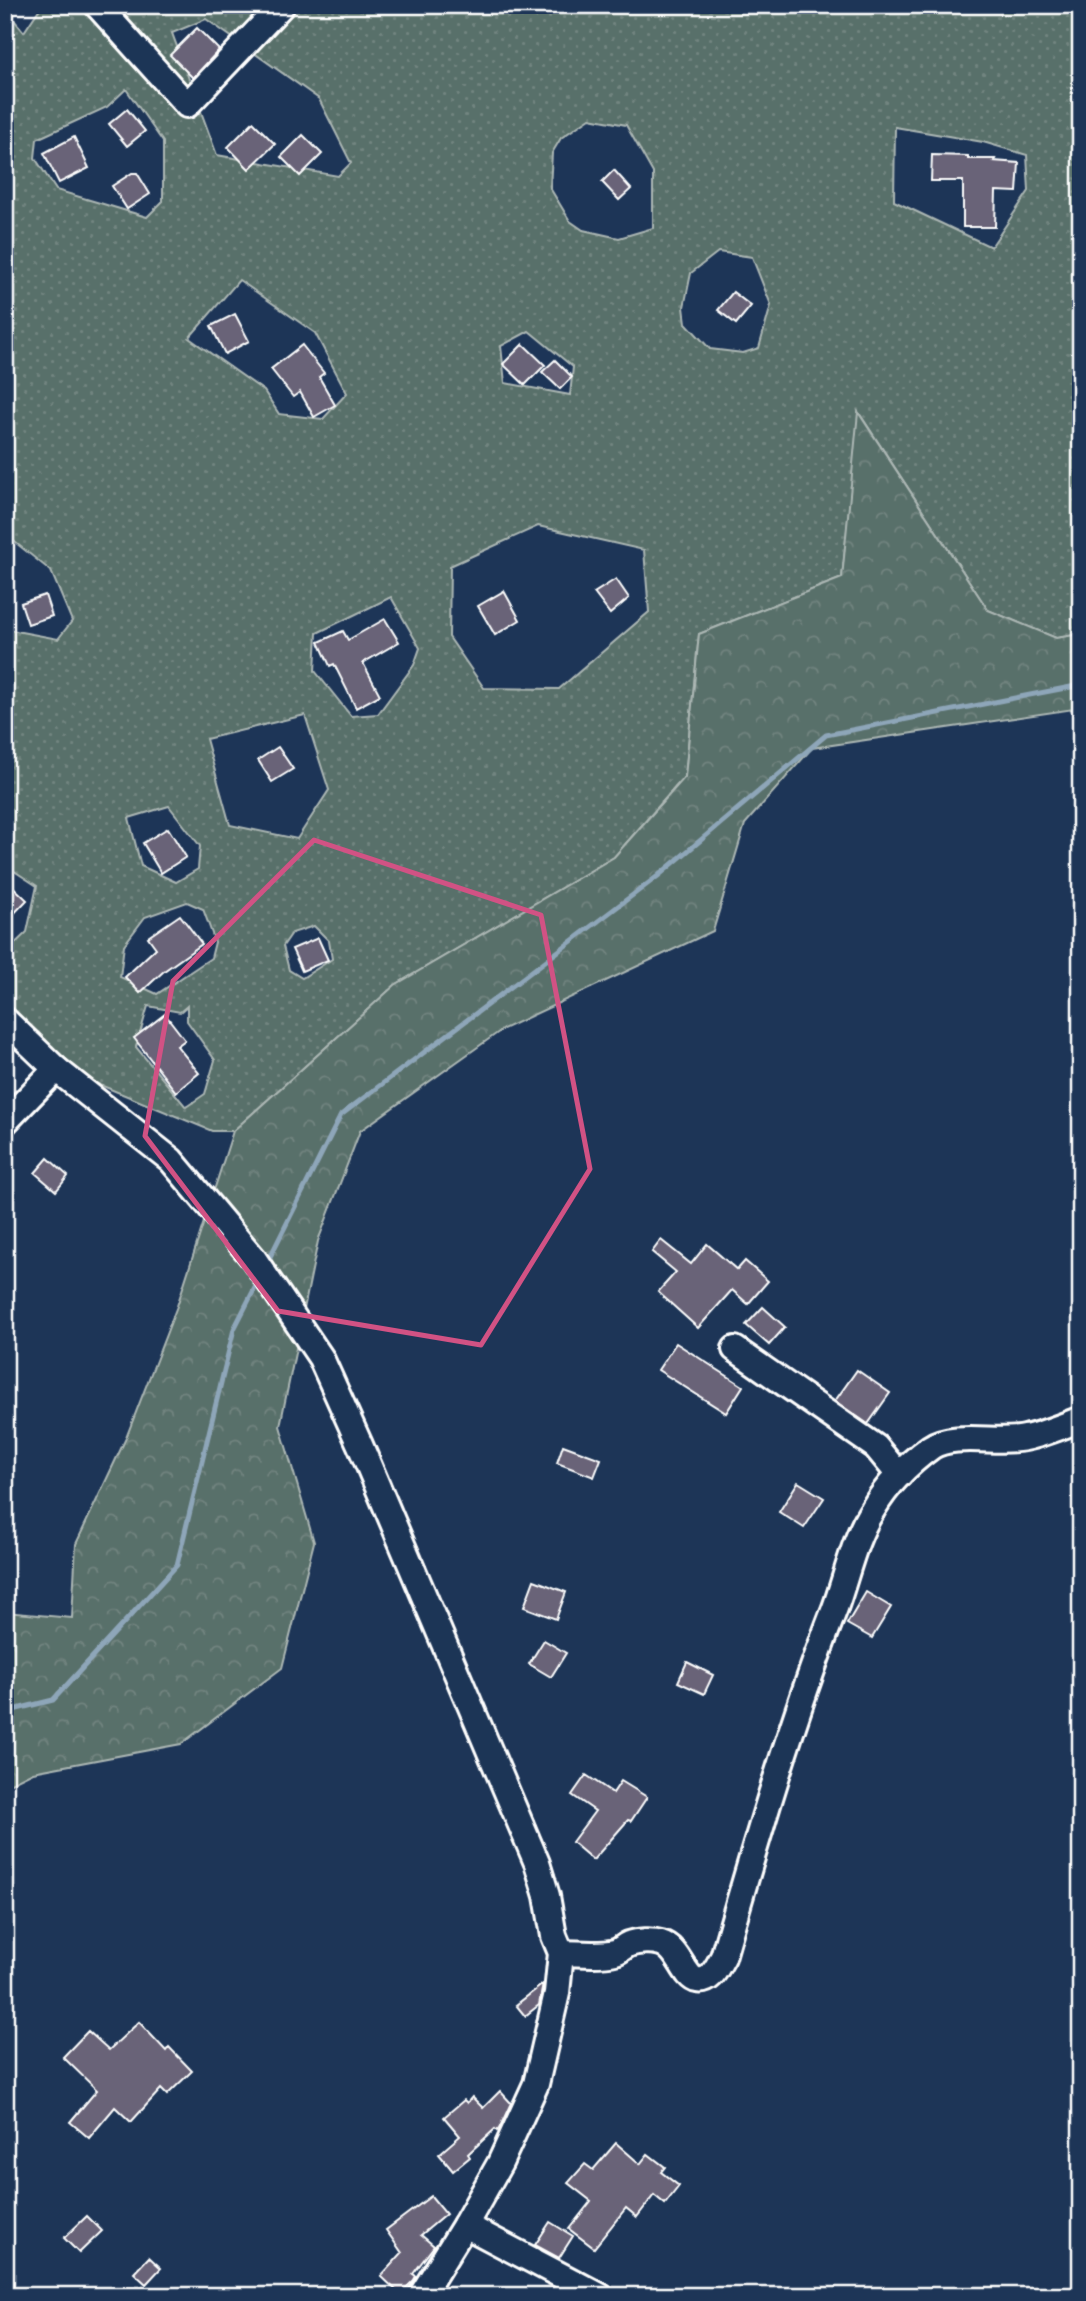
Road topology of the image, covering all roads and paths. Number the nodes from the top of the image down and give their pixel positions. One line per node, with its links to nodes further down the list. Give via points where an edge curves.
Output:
1 (97, 5): 2 (street, via 187,105)
2 (282, 5)
3 (5, 1020): 4 (street)
4 (56, 1069): 5 (street); 9 (street, via 171,1160 254,1259 321,1358 537,1863)
5 (5, 1122)
6 (735, 1349): 8 (street, via 876,1447)
7 (1081, 1419): 8 (street, via 1026,1438 961,1440 933,1446)
8 (899, 1475): 9 (street, via 860,1532 791,1728 716,1970 708,1979 692,1979 673,1949 644,1941 617,1952)
9 (561, 1953): 10 (street, via 557,1993 536,2084)
10 (465, 2225): 11 (street); 12 (street)
11 (421, 2296)
12 (600, 2296)

